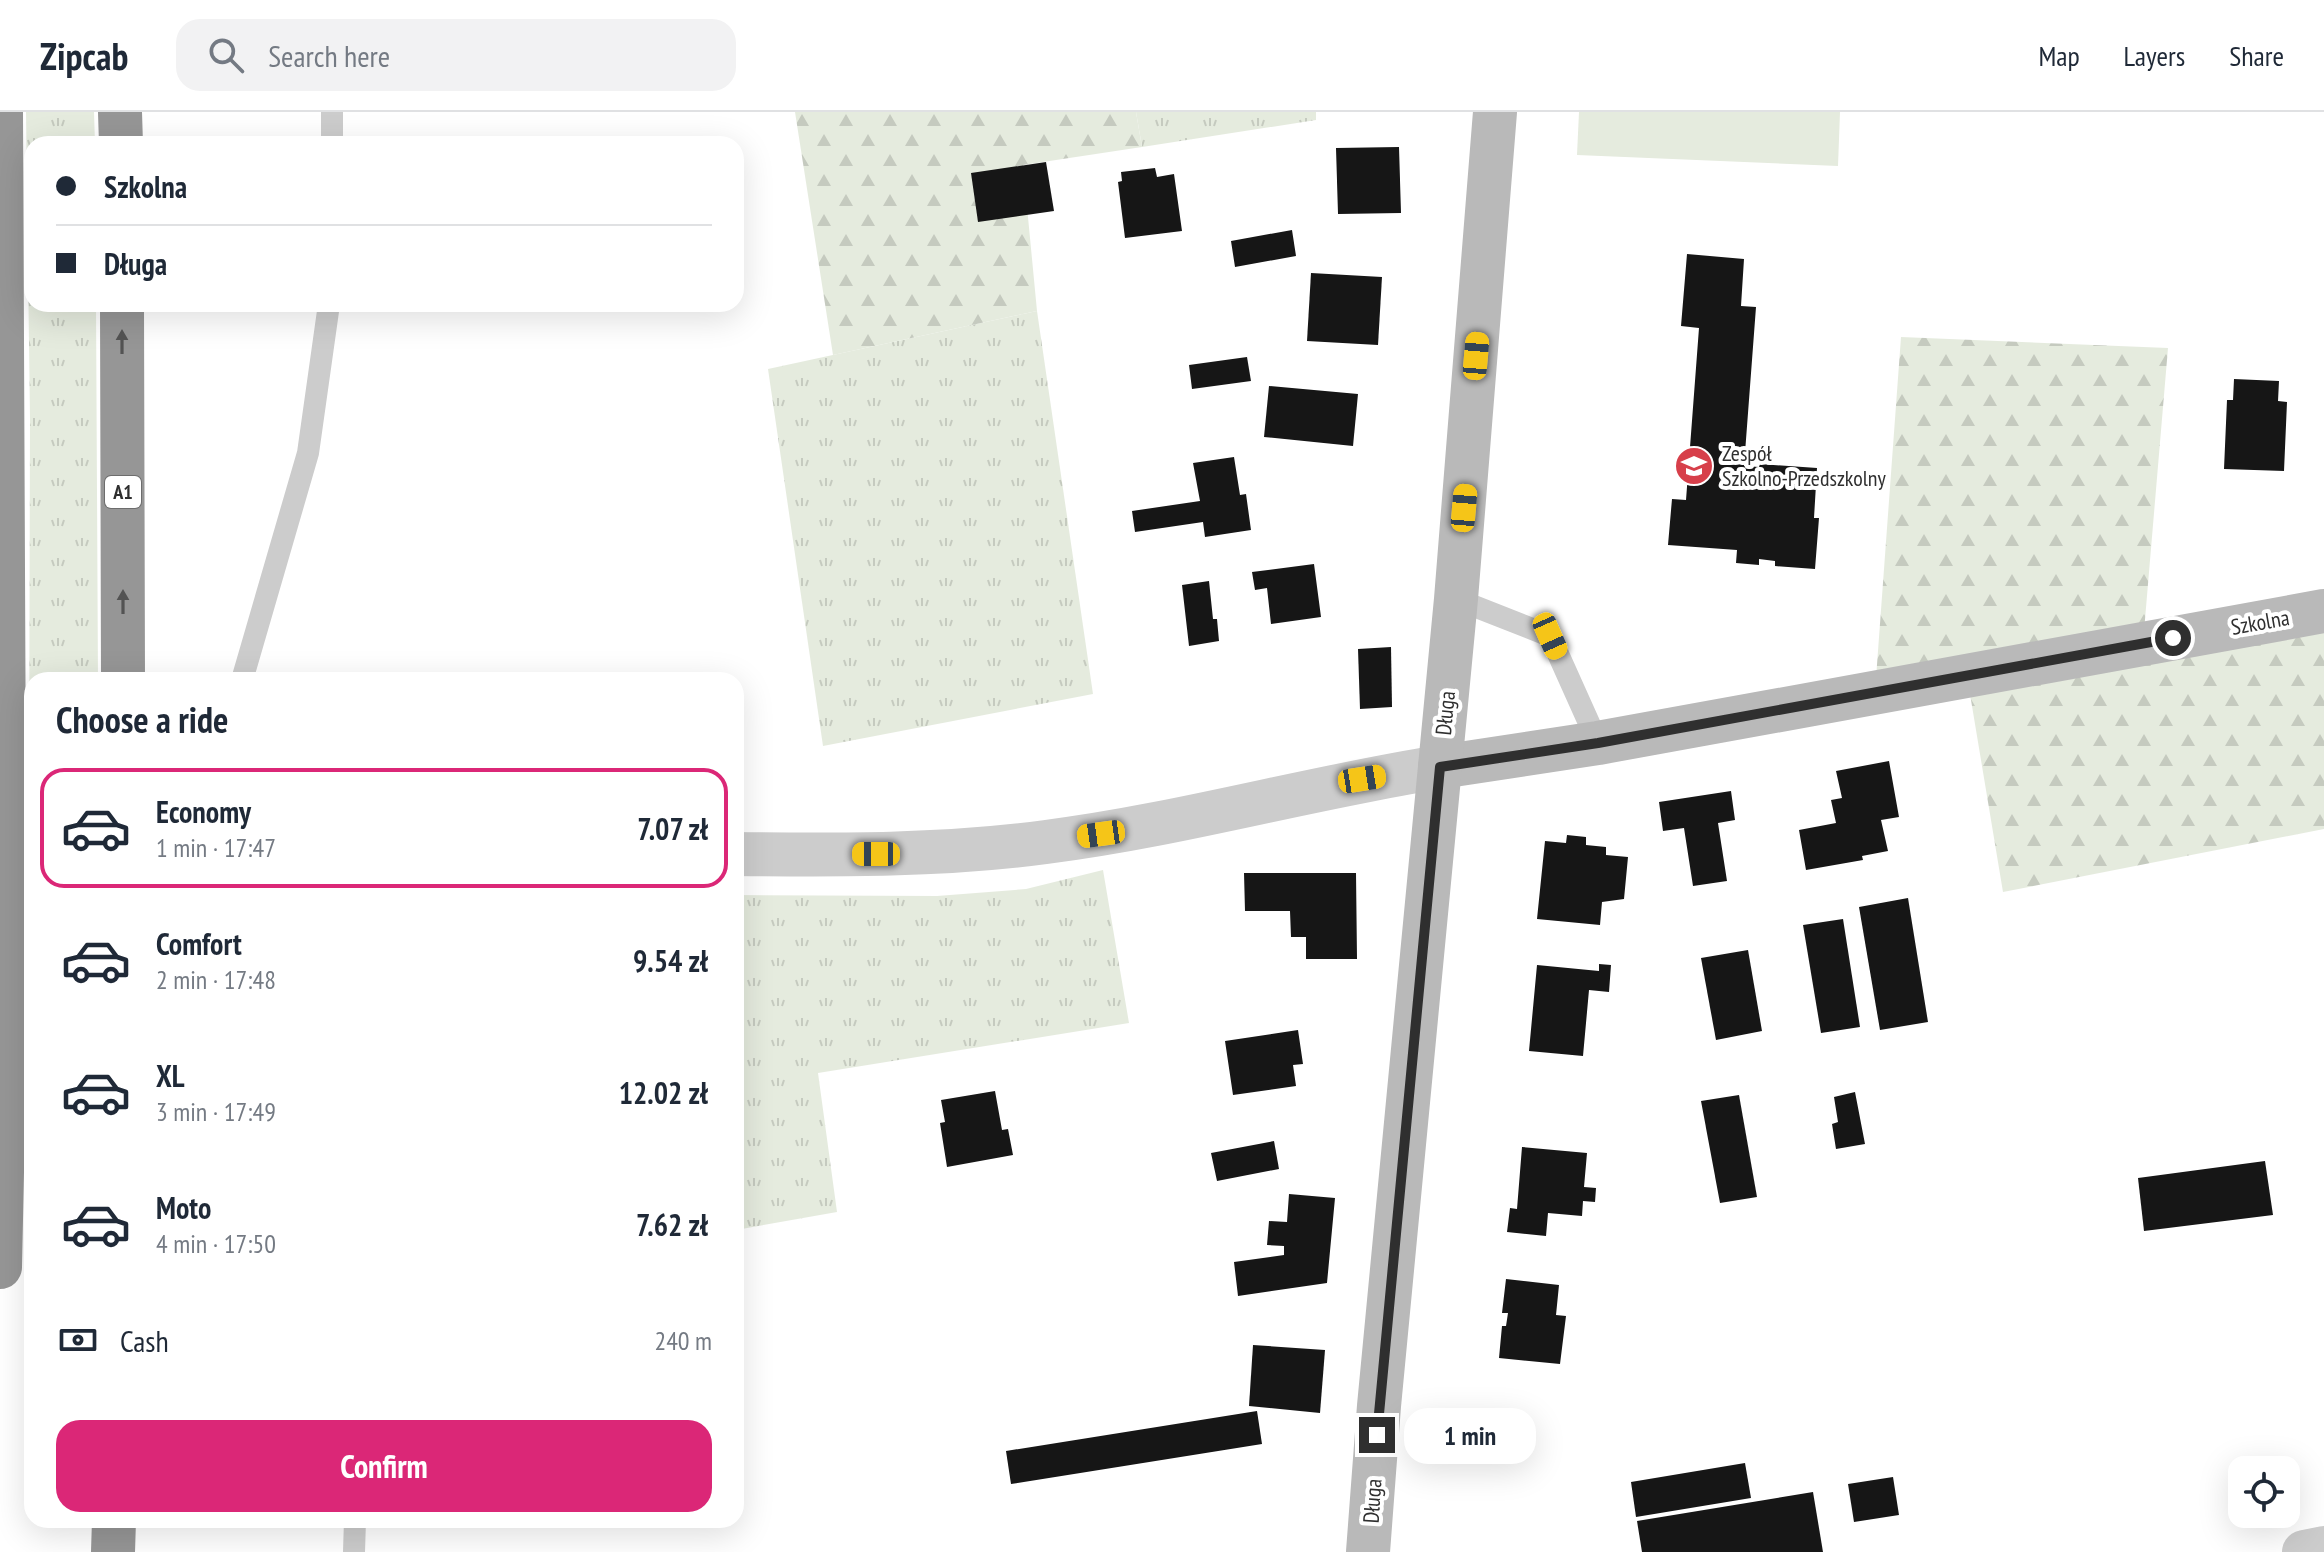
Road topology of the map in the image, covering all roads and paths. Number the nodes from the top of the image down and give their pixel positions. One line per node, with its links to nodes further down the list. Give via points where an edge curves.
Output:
1 (1, 112): 18 (highway, via 5,1029)
2 (120, 112): 5 (highway)
3 (332, 112): 6 (lane)
4 (1495, 112): 9 (street, Długa)
5 (121, 136)
6 (332, 136)
7 (122, 312): 11 (highway, A1, one-way to 7)
8 (328, 312): 12 (lane, via 308,453)
9 (1456, 599): 13 (lane, via 1550,636); 14 (street, Długa)
10 (2324, 611): 13 (street, Szkolna)
11 (123, 672)
12 (244, 672)
13 (1598, 743): 14 (street, Szkolna)
14 (1440, 767): 17 (street, via 1044,842 929,853); 24 (street, Długa)
15 (0, 847): 16 (street)
16 (24, 847)
17 (744, 854)
18 (0, 1267)
19 (114, 1528): 22 (highway)
20 (355, 1528): 23 (lane)
21 (2324, 1548): 25 (street)
22 (113, 1552)
23 (354, 1552)
24 (1368, 1552)
25 (2304, 1552)

